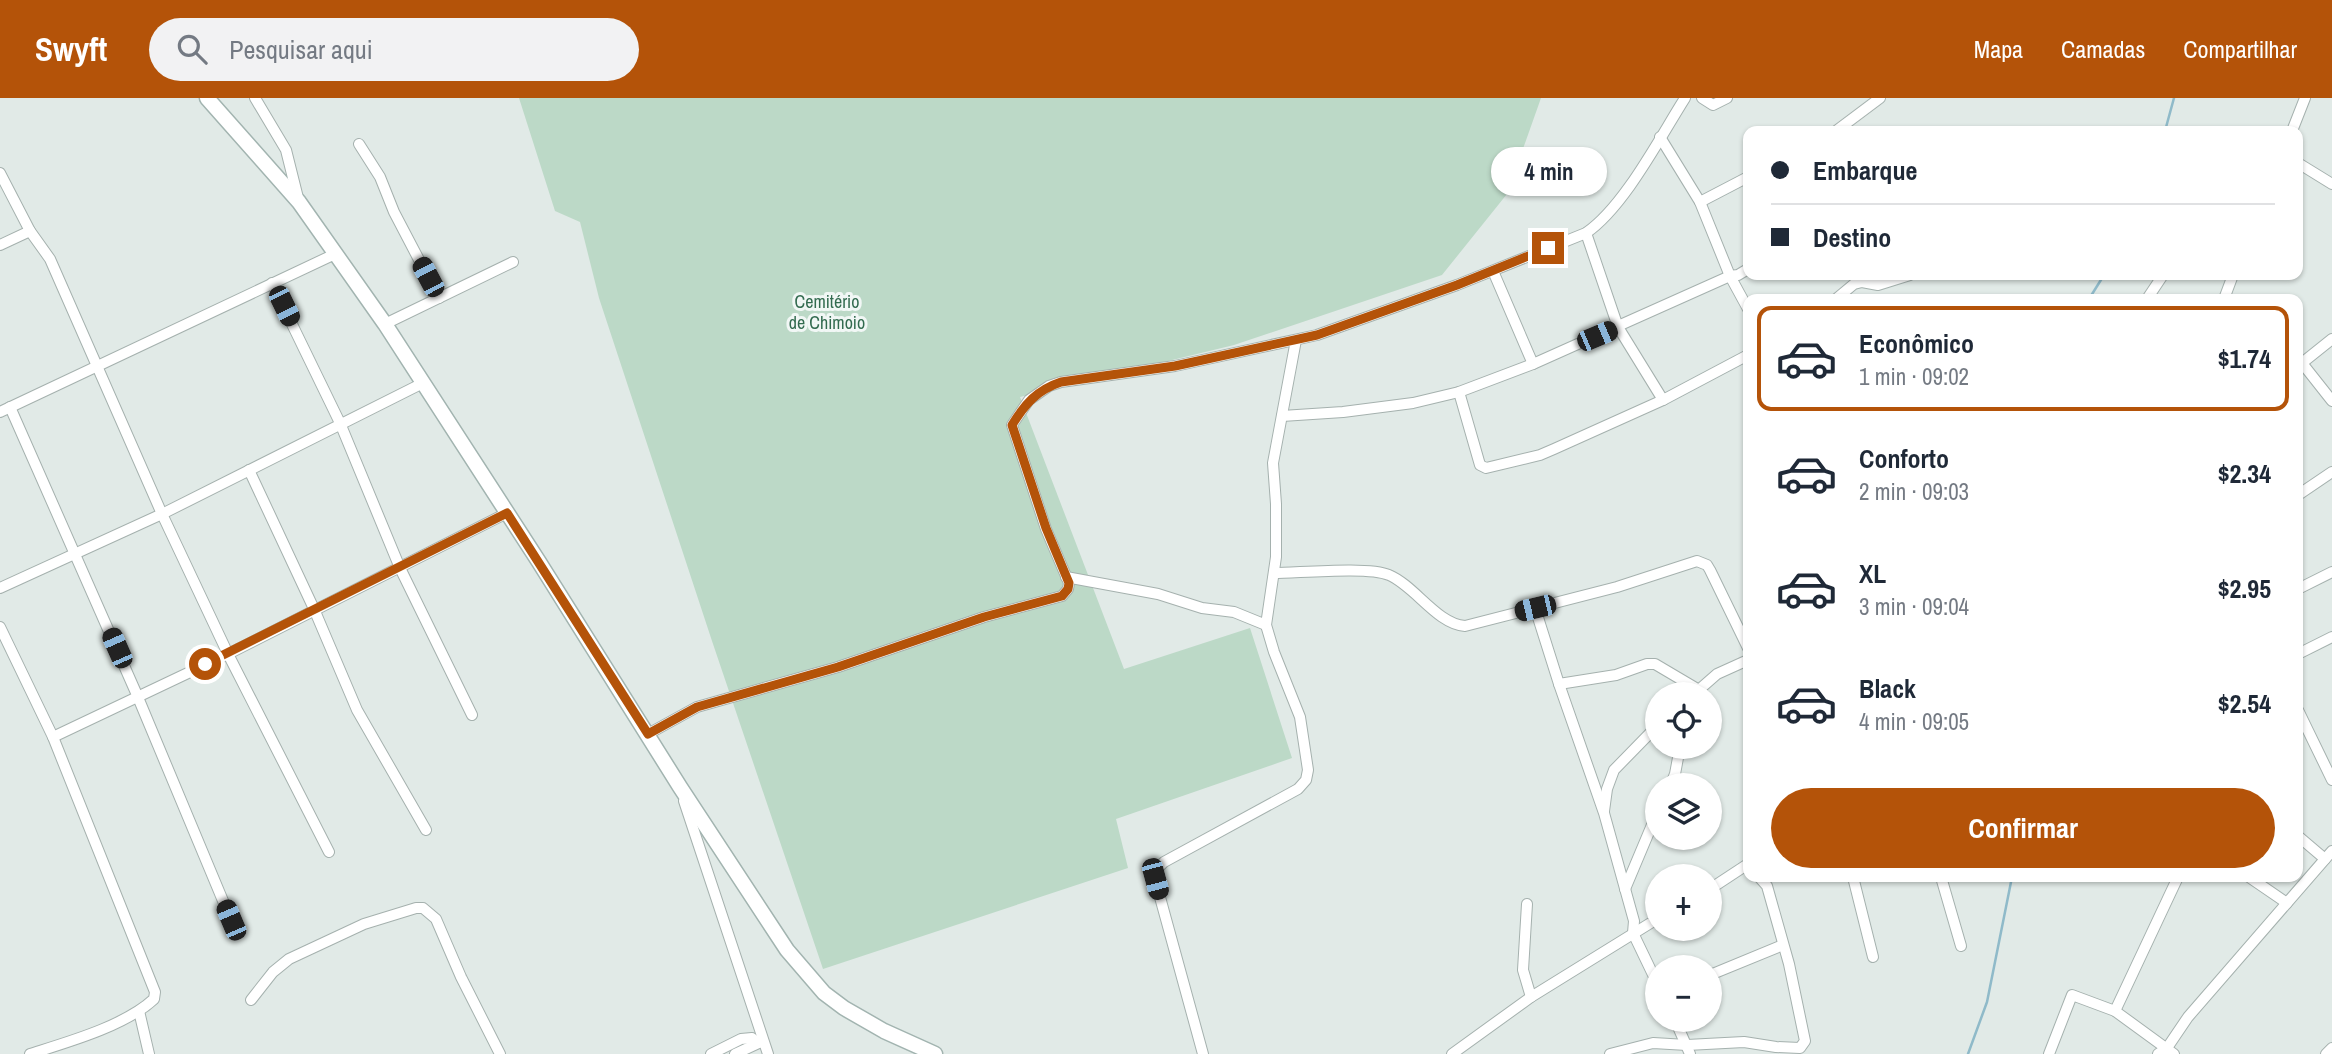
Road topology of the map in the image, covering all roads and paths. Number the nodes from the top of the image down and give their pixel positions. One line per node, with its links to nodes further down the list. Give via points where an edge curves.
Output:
1 (206, 98): 16 (street)
2 (255, 98): 16 (street, via 286,150)
3 (1685, 98): 10 (street)
4 (1702, 98): 5 (street, via 1713,105)
5 (1727, 98)
6 (1880, 98): 8 (street)
7 (2305, 98): 9 (street)
8 (1843, 126)
9 (2294, 126)
10 (1660, 137): 17 (street); 19 (street, via 1619,201)
11 (359, 144): 29 (street)
12 (2303, 166): 15 (street)
13 (0, 173): 18 (street)
14 (1743, 180): 17 (street)
15 (2332, 184)
16 (299, 202): 21 (street)
17 (1700, 202): 25 (street)
18 (30, 231): 20 (street); 39 (street, via 50,259)
19 (1586, 233): 23 (street); 32 (street)
20 (0, 245)
21 (335, 254): 27 (street); 31 (street)
22 (513, 262): 29 (street)
23 (1493, 271): 34 (street); 37 (street)
24 (1743, 272): 25 (street)
25 (1730, 276): 30 (street); 32 (street)
26 (1894, 280): 28 (street, via 1854,284)
27 (272, 283): 39 (street); 47 (street)
28 (1842, 294)
29 (439, 298): 31 (street)
30 (1743, 300)
31 (385, 324): 40 (street)
32 (1618, 327): 37 (street); 42 (street)
33 (2332, 339): 36 (street)
34 (1296, 340): 46 (street); 57 (street, via 1175,366 1061,382 1029,400 1012,425)
35 (1743, 358): 42 (street)
36 (2303, 358)
37 (1533, 364): 41 (street)
38 (2303, 364): 43 (street)
39 (97, 366): 44 (street); 52 (street)
40 (422, 383): 47 (street); 51 (street)
41 (1459, 393): 42 (street, via 1480,465 1486,468 1540,455); 46 (street, via 1343,412)
42 (1663, 400)
43 (2332, 401)
44 (10, 407): 45 (street); 53 (street)
45 (0, 412)
46 (1282, 415): 56 (street, via 1273,463 1277,521)
47 (340, 423): 48 (street); 54 (street)
48 (249, 470): 52 (street); 61 (street)
49 (2332, 472): 50 (street)
50 (2303, 492)
51 (507, 513): 54 (street); 75 (street)
52 (162, 514): 53 (street); 67 (street)
53 (75, 553): 59 (street); 72 (street)
54 (400, 568): 61 (street); 73 (street)
55 (2332, 572): 58 (street)
56 (1273, 573): 60 (street, via 1387,574 1456,626); 62 (street)
57 (1066, 577): 62 (street, via 1234,612); 75 (street, via 1068,589 1062,596 697,707)
58 (2303, 587)
59 (0, 588)
60 (1535, 608): 65 (street, via 1701,561 1710,570); 71 (street)
61 (314, 609): 67 (street); 82 (street, via 357,710)
62 (1266, 625): 122 (street, via 1300,717 1306,780 1298,789 1156,870)
63 (0, 627): 76 (street)
64 (2332, 636): 66 (street)
65 (1743, 638)
66 (2303, 651)
67 (228, 653): 72 (street); 85 (street)
68 (1743, 662): 70 (street)
69 (1681, 682): 71 (street, via 1655,664 1647,664 1616,675)
70 (1709, 682)
71 (1559, 684): 81 (street)
72 (138, 695): 76 (street); 97 (street)
73 (472, 715)
74 (2303, 721): 78 (street)
75 (648, 734): 80 (street)
76 (53, 737): 107 (street, via 155,992 155,999)
77 (1645, 738): 81 (street, via 1614,770)
78 (2328, 762): 79 (street)
79 (2332, 779)
80 (680, 787): 110 (street); 121 (street, via 787,950 819,988 860,1018)
81 (1604, 813): 94 (street)
82 (426, 830)
83 (2303, 839): 86 (street)
84 (1645, 841): 94 (street)
85 (329, 852)
86 (2328, 855): 95 (street)
87 (1743, 869): 88 (street)
88 (1722, 882)
89 (1763, 882): 100 (street)
90 (1854, 882): 102 (street)
91 (1942, 882): 101 (street)
92 (2173, 882): 108 (street)
93 (2256, 882): 95 (street)
94 (1625, 888): 99 (street)
95 (2287, 903): 114 (street, via 2188,1017)
96 (1528, 904): 105 (street, via 1523,970)
97 (231, 920)
98 (1645, 926): 99 (street)
99 (1633, 933): 103 (street); 105 (street)
100 (1783, 945): 104 (street); 113 (street, via 1805,1041 1800,1048)
101 (1961, 946)
102 (1873, 957)
103 (1645, 958)
104 (1722, 970)
105 (1531, 997): 123 (street)
106 (251, 1000): 117 (street, via 289,959 365,924 424,908 436,919)
107 (139, 1011): 115 (street); 116 (street)
108 (2115, 1011): 114 (street); 125 (street, via 2072,995)
109 (1680, 1032): 112 (street)
110 (760, 1042): 118 (street, via 741,1040); 119 (street); 120 (street)
111 (2332, 1048): 127 (street)
112 (1688, 1050): 113 (street, via 1744,1042); 124 (street, via 1644,1044)
113 (1763, 1050)
114 (2170, 1051): 126 (street)
115 (30, 1054)
116 (149, 1054)
117 (500, 1054)
118 (711, 1054)
119 (735, 1054)
120 (768, 1054)
121 (935, 1054)
122 (1203, 1054)
123 (1452, 1054)
124 (1610, 1054)
125 (2049, 1054)
126 (2158, 1054)
127 (2326, 1054)

